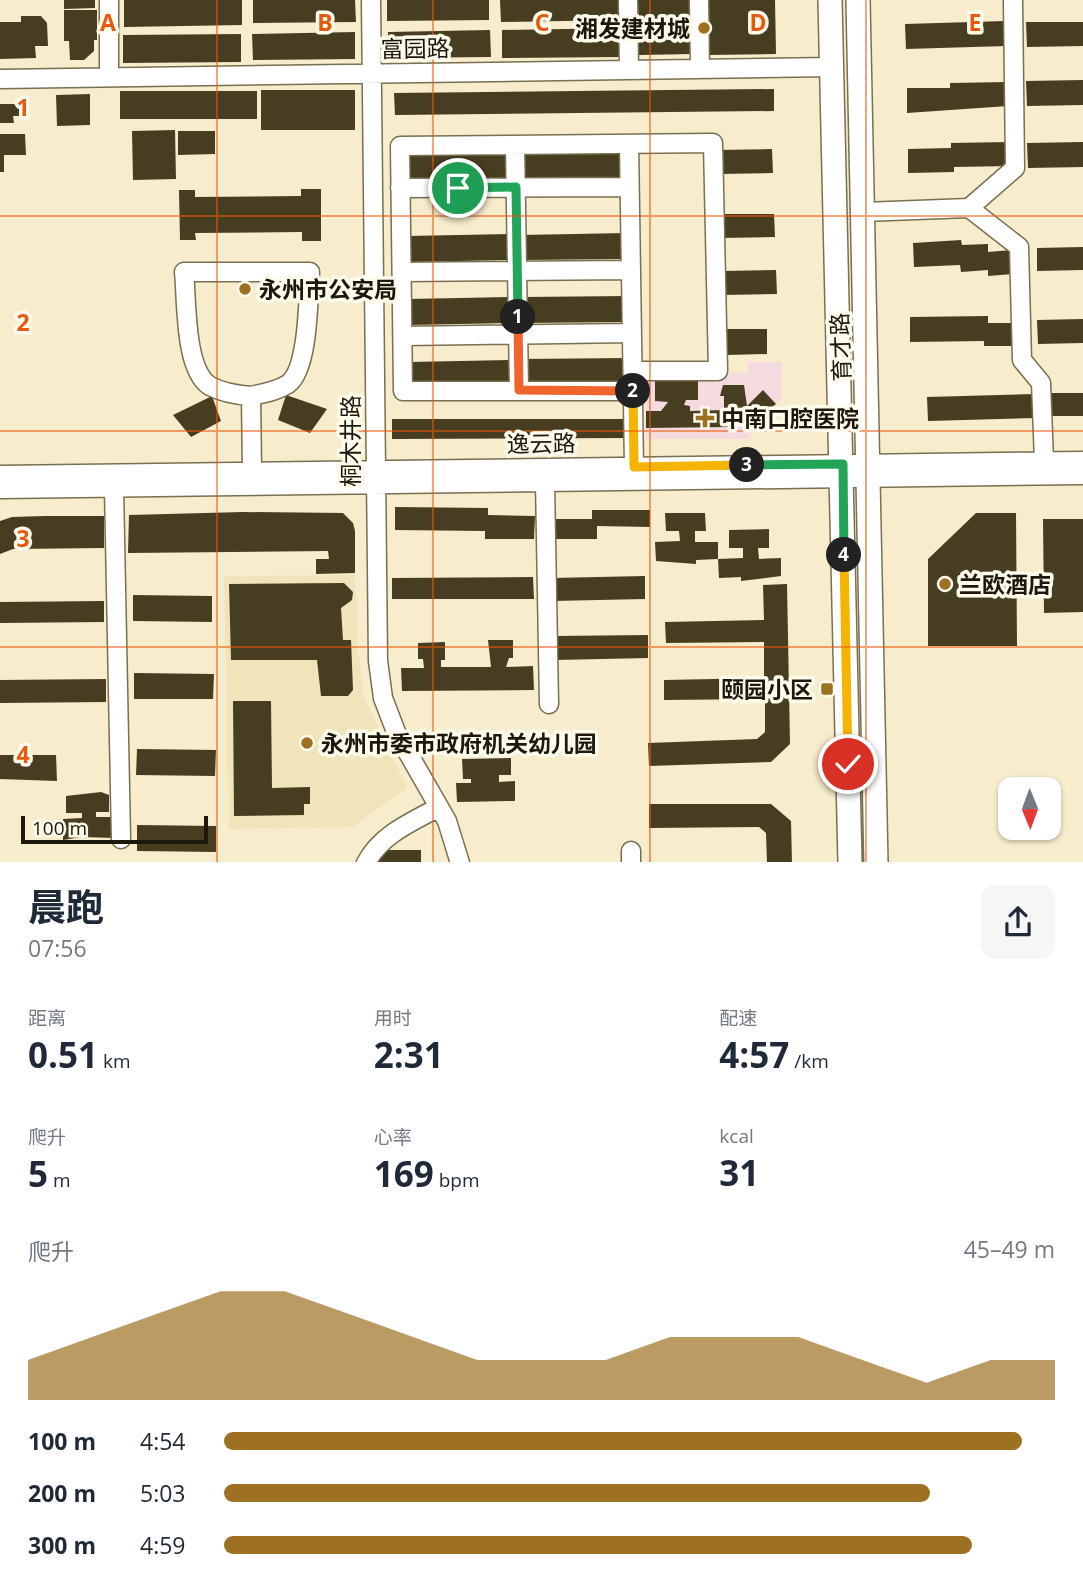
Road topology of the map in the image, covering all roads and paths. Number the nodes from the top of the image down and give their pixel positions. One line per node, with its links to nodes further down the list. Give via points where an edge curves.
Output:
1 (109, 0): 12 (street)
2 (371, 0): 11 (street, 桐木井路)
3 (628, 0): 10 (street)
4 (699, 0): 9 (street)
5 (830, 0): 8 (main road, 育才路)
6 (858, 0): 20 (main road, 育才路)
7 (1013, 0): 19 (street, via 1015,168)
8 (832, 67): 9 (street, 富园路); 28 (main road, 育才路)
9 (701, 68): 10 (street, 富园路)
10 (629, 69): 11 (street, 富园路)
11 (372, 73): 12 (street, 富园路); 41 (street, 桐木井路)
12 (110, 77): 13 (street, 富园路)
13 (0, 79)
14 (629, 144): 15 (street); 17 (street); 27 (street, via 713,143 718,358 718,371)
15 (515, 145): 16 (street); 18 (street, via 400,146)
16 (516, 187): 17 (street); 18 (street); 21 (street)
17 (629, 187): 22 (street)
18 (400, 188): 23 (street)
19 (969, 208): 20 (street); 33 (street, via 1019,247 1022,360 1041,383)
20 (863, 212): 29 (main road, 育才路)
21 (517, 271): 22 (street); 23 (street); 25 (street)
22 (631, 271): 24 (street)
23 (402, 272): 26 (street)
24 (632, 333): 25 (street); 27 (street)
25 (518, 335): 26 (street); 30 (street)
26 (403, 336): 30 (street, via 403,391)
27 (633, 371): 31 (street)
28 (841, 375): 29 (main road); 37 (main road, 育才路)
29 (866, 375): 38 (main road, 育才路)
30 (519, 390): 31 (street)
31 (633, 391): 35 (street)
32 (251, 397): 32 (street, via 290,382 299,368 310,272 184,272 196,369 207,384); 36 (street)
33 (1044, 461): 34 (street, 逸云路); 38 (street, 逸云路)
34 (1083, 461)
35 (634, 467): 37 (street, 逸云路); 41 (street, 逸云路)
36 (252, 471): 39 (street, 逸云路); 41 (street, 逸云路)
37 (843, 471): 38 (street, 逸云路); 42 (street, 逸云路); 45 (main road, 育才路)
38 (868, 471): 40 (street, 逸云路); 46 (main road, 育才路)
39 (0, 475)
40 (1083, 475)
41 (375, 477): 42 (street, 逸云路); 43 (street, 逸云路); 48 (street, 桐木井路, via 378,661 383,698 396,732)
42 (545, 482): 47 (street)
43 (114, 488): 44 (street, 逸云路); 49 (street)
44 (0, 489)
45 (844, 568): 46 (main road); 52 (main road, 育才路)
46 (870, 568): 53 (main road, 育才路)
47 (549, 704)
48 (439, 807): 50 (street, via 396,830); 51 (street, 桐木井路)
49 (121, 839)
50 (367, 862)
51 (460, 862)
52 (849, 862)
53 (876, 862)

